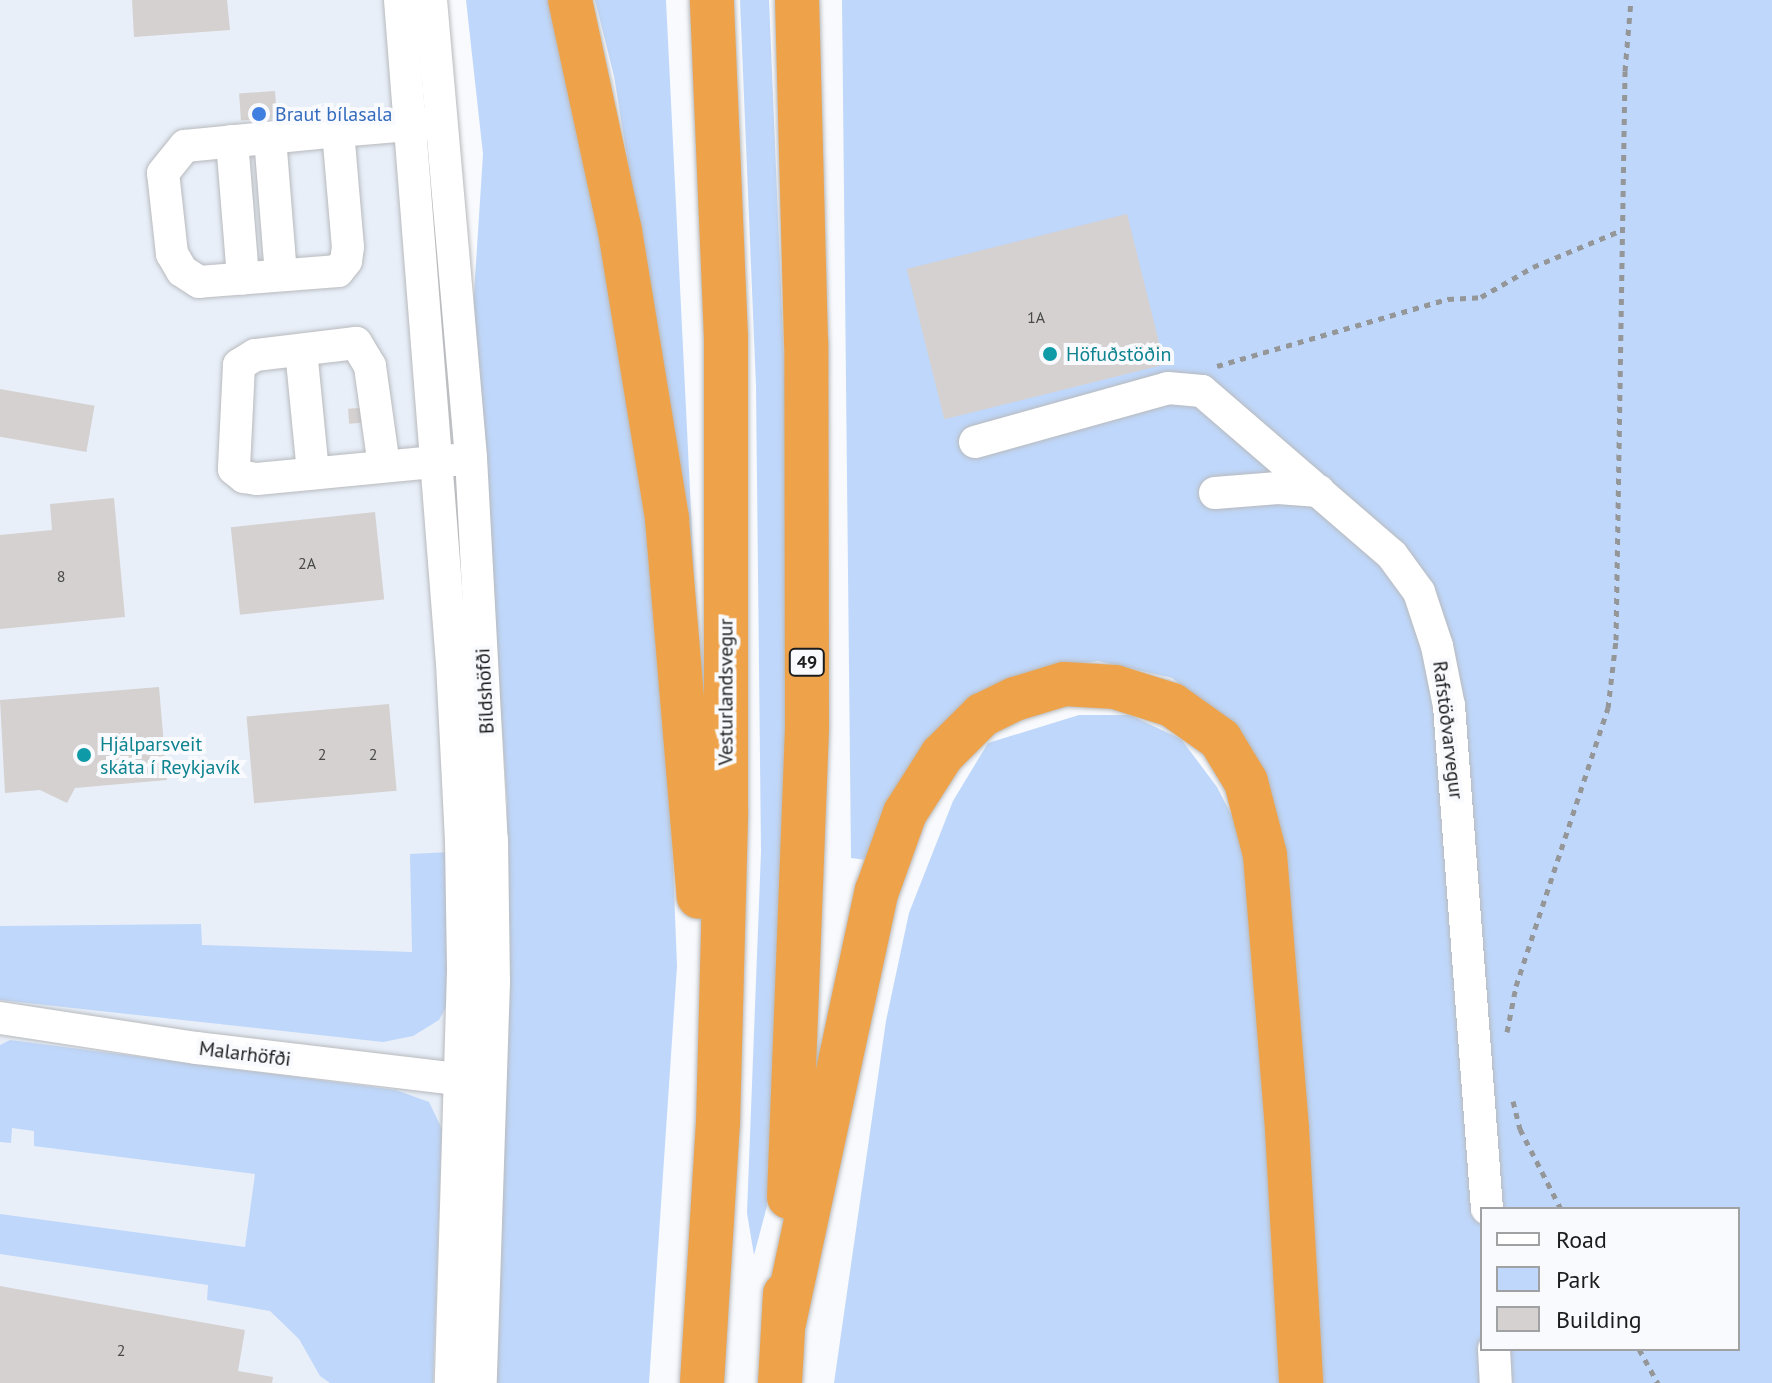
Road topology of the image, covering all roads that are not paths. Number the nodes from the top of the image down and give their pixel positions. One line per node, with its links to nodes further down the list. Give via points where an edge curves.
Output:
1 (400, 0): 6 (street, Bíldshöfði)
2 (431, 0): 6 (street, Bíldshöfði)
3 (570, 0): 23 (highway, via 620,231 667,519)
4 (712, 0): 23 (highway, Vesturlandsvegur, via 726,338 726,811)
5 (797, 0): 25 (highway, 49, via 806,342 807,727)
6 (425, 124): 7 (street); 14 (street, Bíldshöfði); 15 (street, Bíldshöfði)
7 (338, 131): 8 (street); 10 (street, via 346,261 338,271)
8 (270, 138): 9 (street); 10 (street)
9 (232, 141): 11 (street); 11 (street, via 185,146 163,173 172,254 182,271 199,282)
10 (281, 275): 11 (street)
11 (243, 279)
12 (301, 350): 16 (street, via 356,343 370,366); 17 (street); 17 (street, via 255,355 239,365 234,469 257,479)
13 (975, 442): 18 (street, Rafstöðvarvegur, via 1184,387 1220,403)
14 (471, 458): 15 (street); 22 (street, Bíldshöfði, via 492,840)
15 (438, 461): 16 (street); 21 (street, Bíldshöfði, via 461,841)
16 (384, 466): 17 (street)
17 (313, 473)
18 (1319, 491): 19 (street); 24 (street, Rafstöðvarvegur, via 1392,555 1419,592 1437,646 1449,706 1461,841)
19 (1215, 493)
20 (0, 1018): 21 (street, Malarhöfði)
21 (460, 1081): 22 (street, Malarhöfði); 27 (street, Bíldshöfði)
22 (492, 1083): 28 (street, Bíldshöfði)
23 (718, 1123): 29 (highway, Vesturlandsvegur)
24 (1487, 1207)
25 (784, 1323): 30 (highway, 49); 31 (highway, via 874,905 905,813 942,755 982,715 1064,684 1115,687 1172,705 1220,739 1246,782 1265,855)
26 (1494, 1351): 32 (street)
27 (451, 1383)
28 (481, 1383)
29 (702, 1383)
30 (780, 1383)
31 (1301, 1383)
32 (1496, 1383)

